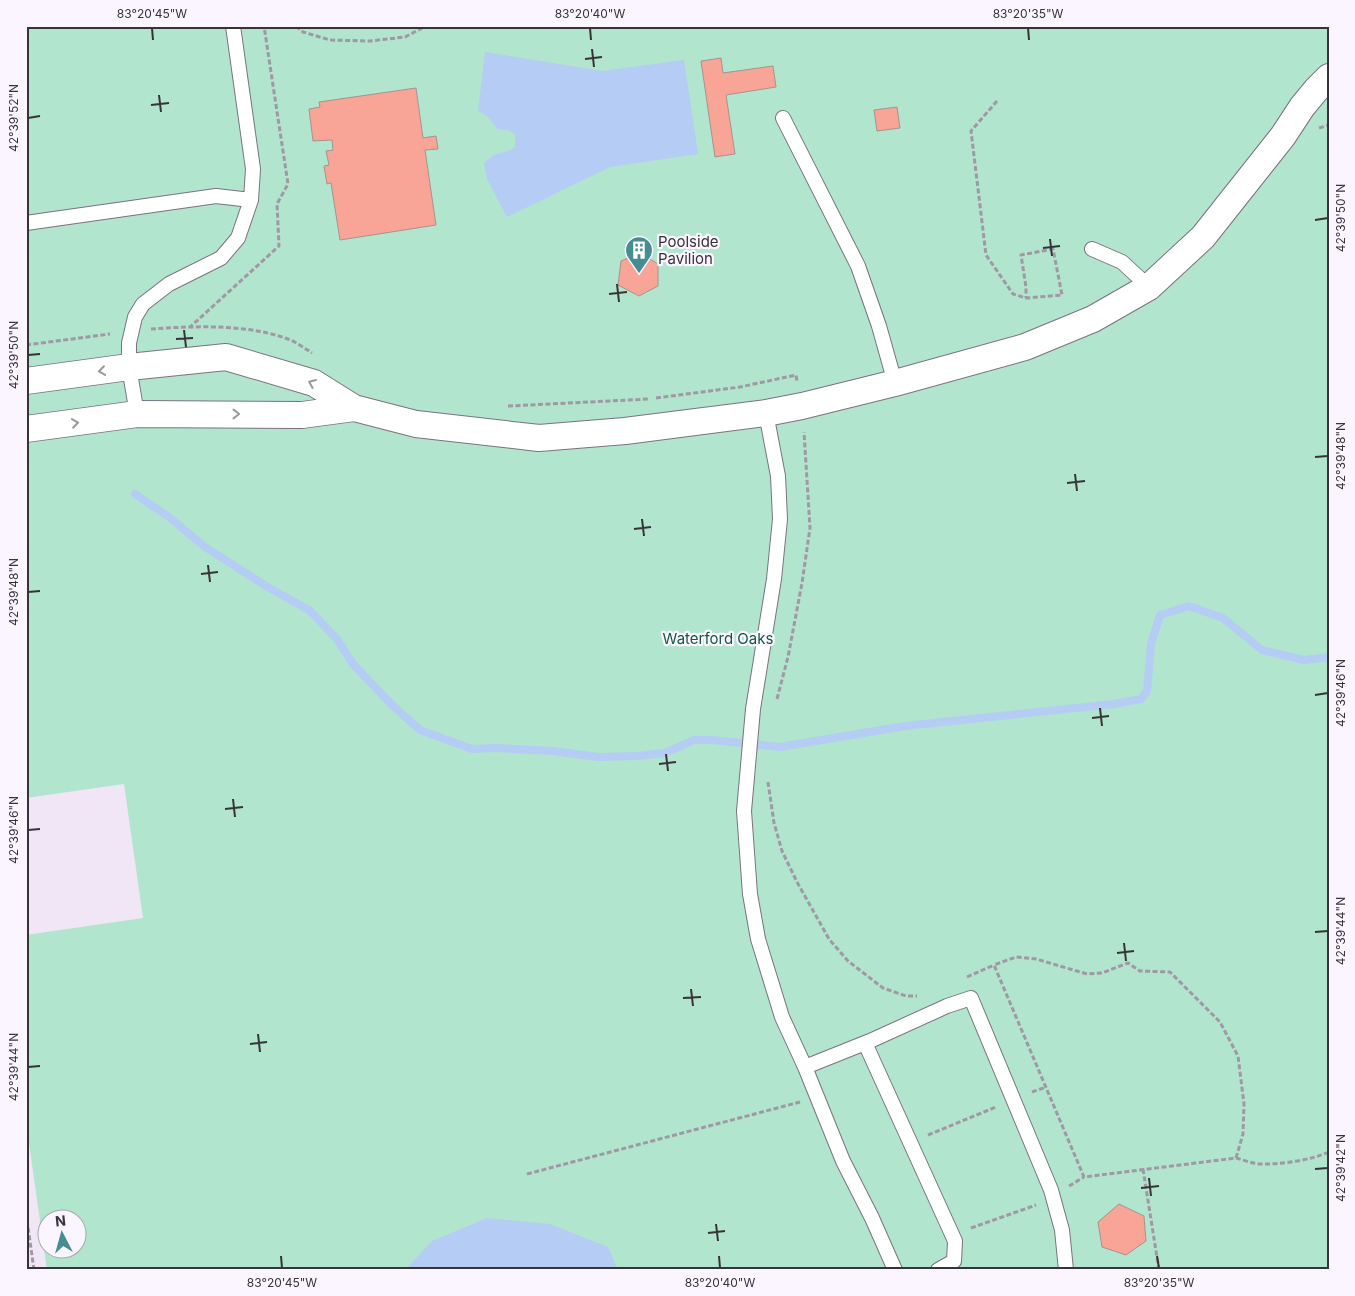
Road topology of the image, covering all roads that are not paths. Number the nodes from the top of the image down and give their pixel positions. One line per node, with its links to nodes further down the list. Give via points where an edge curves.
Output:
1 (233, 26): 4 (lane, via 253,169)
2 (1329, 77): 7 (street, via 1302,107 1203,237)
3 (783, 118): 10 (lane, via 858,266)
4 (251, 200): 5 (lane, via 216,196); 8 (lane, via 238,238 221,258 169,284 143,304 131,332)
5 (26, 223)
6 (1092, 250): 7 (lane, via 1122,262)
7 (1149, 287): 10 (street, via 1093,319 1025,347)
8 (129, 367): 9 (street, one-way to 9); 11 (street, one-way to 8, via 314,382 226,357); 13 (lane)
9 (26, 381)
10 (895, 383): 12 (street)
11 (354, 408): 12 (street, via 416,424 539,438); 13 (street, one-way to 11, via 302,414)
12 (766, 413): 16 (lane, via 778,476 780,520 753,709 744,811 750,894 758,939 782,1017)
13 (137, 414): 14 (street, one-way to 13)
14 (26, 429)
15 (865, 1043): 16 (lane); 18 (lane, via 955,1241 954,1261); 19 (lane, via 971,998 1052,1196 1062,1230)
16 (805, 1067): 17 (lane, via 843,1161)
17 (895, 1270)
18 (938, 1270)
19 (1066, 1270)

